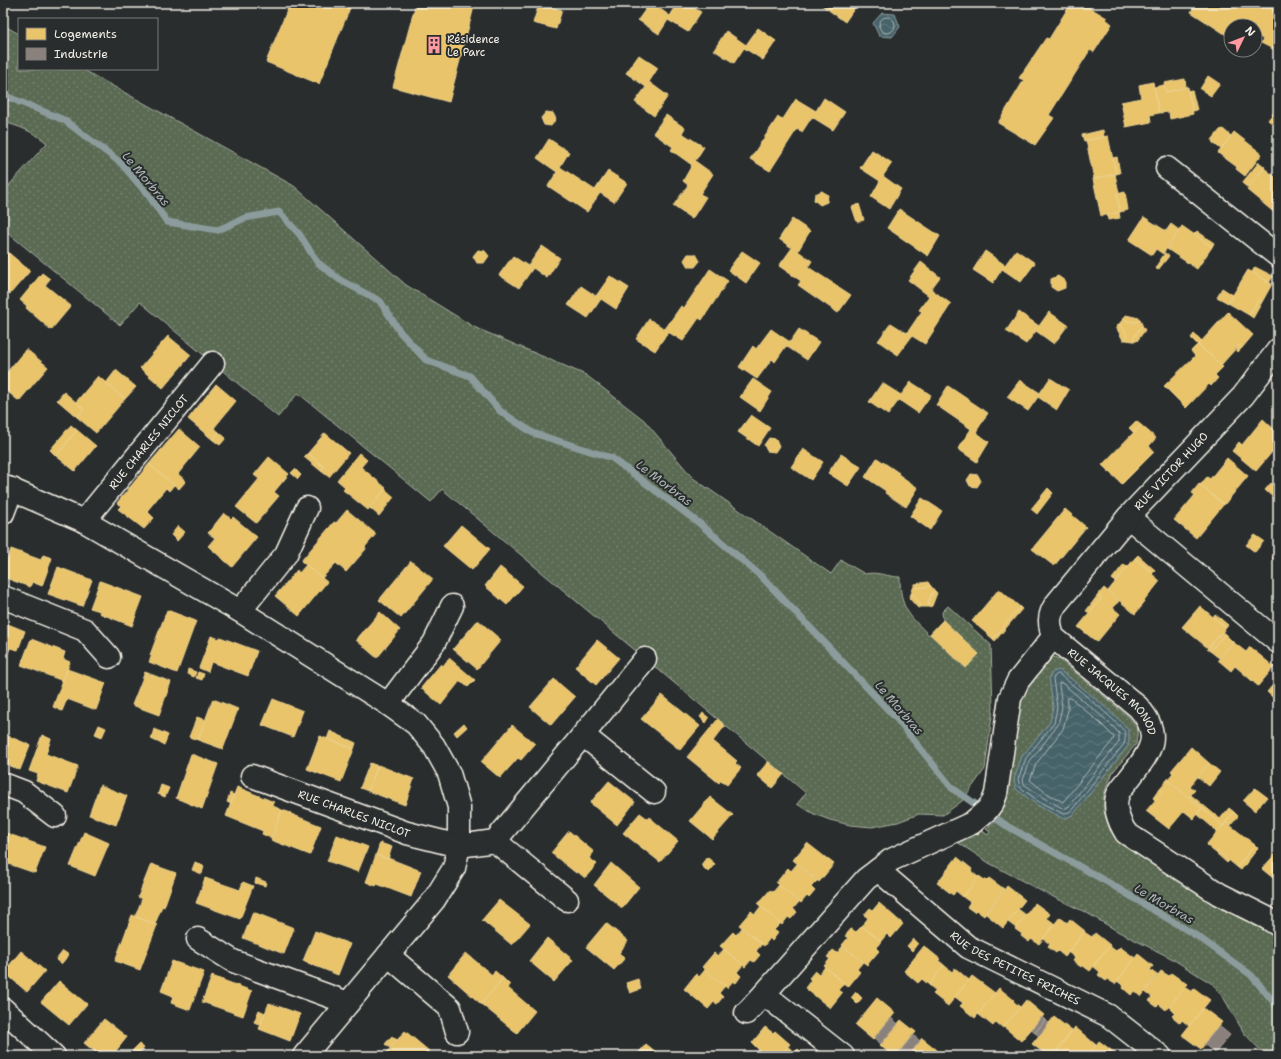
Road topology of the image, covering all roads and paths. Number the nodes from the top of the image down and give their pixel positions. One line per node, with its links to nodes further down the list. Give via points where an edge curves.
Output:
1 (1167, 168): 2 (street)
2 (1278, 256)
3 (1278, 350): 8 (street, RUE VICTOR HUGO, via 1243,396)
4 (213, 363): 9 (street, RUE CHARLES NICLOT)
5 (8, 488): 7 (street); 9 (street)
6 (308, 508): 12 (street, via 286,554)
7 (3, 513)
8 (1128, 517): 13 (street, via 1052,610 1051,630); 14 (street, RUE VICTOR HUGO)
9 (84, 521): 12 (street)
10 (3, 597): 15 (street, via 85,630)
11 (452, 606): 17 (street, via 434,643)
12 (240, 611): 17 (street)
13 (1054, 637): 25 (street, via 1018,681 1010,698 996,794 987,810 972,823 891,860); 27 (street, RUE JACQUES MONOD, via 1138,707 1150,724 1153,735 1148,753 1118,792 1118,815 1126,833 1219,894)
14 (1278, 642)
15 (109, 657)
16 (645, 659): 18 (street)
17 (388, 704): 24 (street, via 416,724 434,746 449,773 459,808)
18 (583, 735): 21 (street); 23 (street)
19 (252, 776): 24 (street, RUE CHARLES NICLOT, via 407,833)
20 (3, 784): 22 (street, via 24,792)
21 (654, 792)
22 (55, 816)
23 (494, 841): 24 (street, RUE CHARLES NICLOT); 26 (street)
24 (459, 846): 29 (street, via 454,868 434,900)
25 (878, 870): 30 (street, via 866,879); 38 (street, RUE DES PETITES FRICHES, via 968,947 1109,1016)
26 (567, 900)
27 (1278, 925)
28 (198, 939): 31 (street, via 233,961)
29 (388, 955): 31 (street); 34 (street, via 450,1008)
30 (764, 994): 33 (street); 37 (street)
31 (348, 1003): 36 (street)
32 (3, 1009): 35 (street)
33 (746, 1013)
34 (457, 1032)
35 (54, 1056)
36 (304, 1056)
37 (843, 1056)
38 (1160, 1056)

